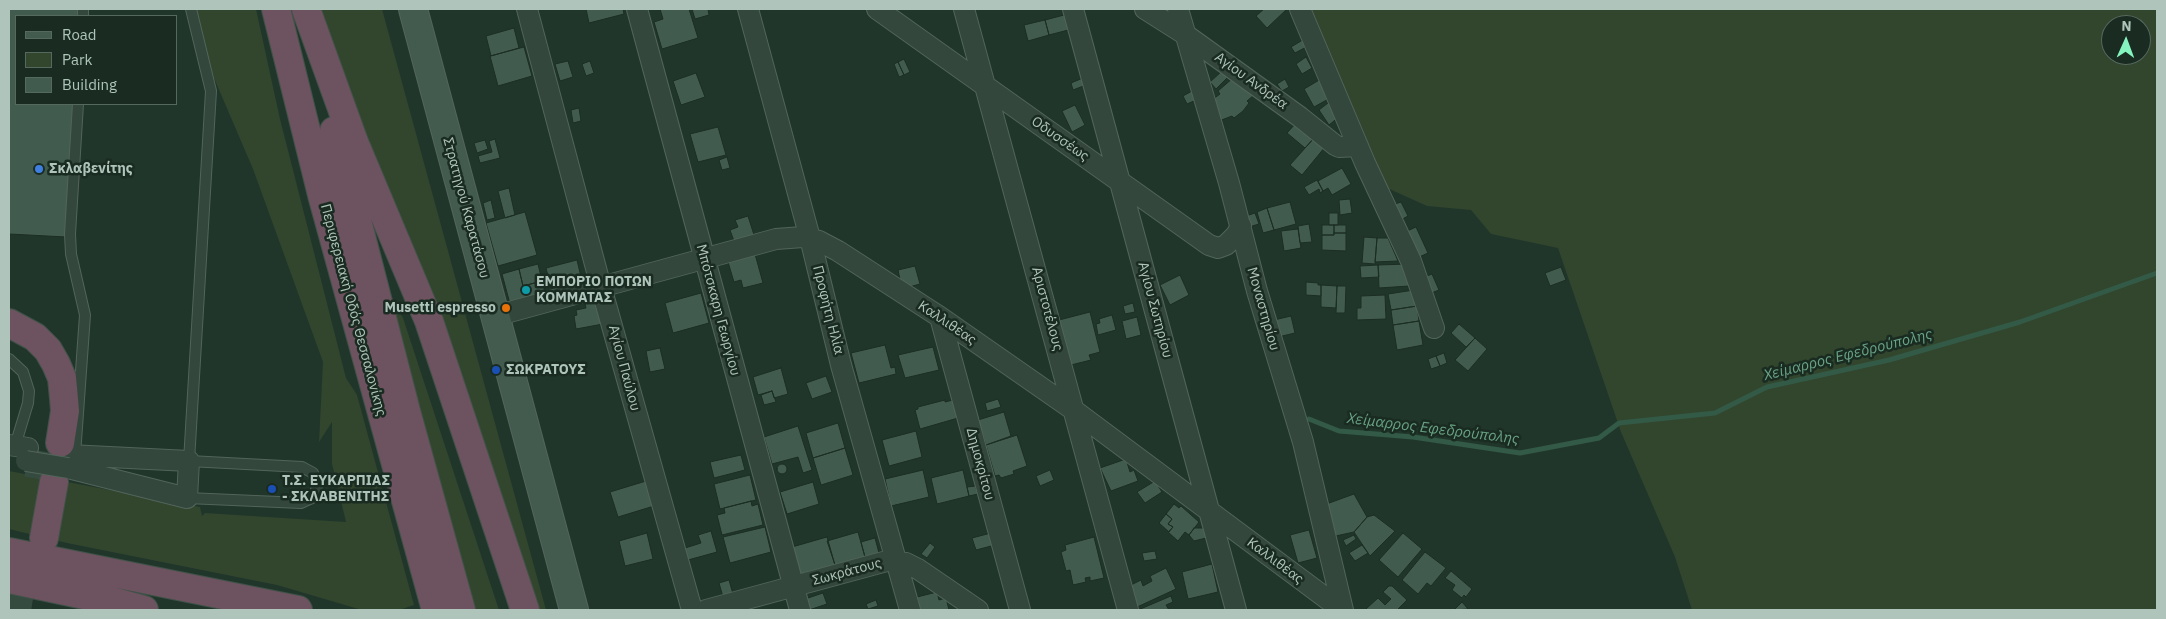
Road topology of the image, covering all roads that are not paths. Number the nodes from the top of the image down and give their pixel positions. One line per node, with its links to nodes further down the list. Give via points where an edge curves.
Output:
1 (191, 9): 32 (lane, via 211,91)
2 (276, 9): 43 (highway, Περιφερειακή Οδός Θεσσαλονίκης, via 322,195)
3 (301, 9): 44 (highway, Περιφερειακή Οδός Θεσσαλονίκης)
4 (306, 9): 45 (highway, via 357,150 429,321)
5 (413, 9): 24 (street, Στρατηγού Καρατάσου)
6 (527, 9): 23 (street, Αγίου Παύλου)
7 (637, 9): 22 (street, Μπότσκαρη Γεωργίου)
8 (748, 9): 21 (street, Προφήτη Ηλία)
9 (877, 9): 16 (street, Οδυσσέως)
10 (964, 9): 16 (street, Αριστοτέλους)
11 (1074, 9): 19 (street, Αγίου Σωτηρίου)
12 (1145, 9): 15 (street, Αγίου Ανδρέα)
13 (1178, 9): 15 (street, Μοναστηρίου)
14 (1300, 9): 18 (street)
15 (1186, 35): 18 (street, Αγίου Ανδρέα, via 1335,145); 20 (street, Μοναστηρίου)
16 (984, 86): 19 (street, Οδυσσέως); 30 (street, Αριστοτέλους)
17 (78, 105): 31 (lane, via 70,234 71,254 85,315)
18 (1358, 146): 27 (street, via 1411,261)
19 (1119, 180): 20 (street, Οδυσσέως, via 1181,227 1214,247 1230,242); 34 (street, Αγίου Σωτηρίου)
20 (1241, 226): 55 (street, Μοναστηρίου, via 1257,291 1303,442)
21 (810, 238): 22 (street, Καλλιθέας, via 776,239); 25 (street, Καλλιθέας, via 833,248); 37 (street, Προφήτη Ηλία)
22 (705, 259): 23 (street, Καλλιθέας); 39 (street, Μπότσκαρη Γεωργίου)
23 (601, 287): 24 (street, Καλλιθέας); 47 (street, Αγίου Παύλου)
24 (495, 316): 46 (street, Στρατηγού Καρατάσου)
25 (940, 317): 30 (street, Καλλιθέας); 52 (street, Δημοκρίτου)
26 (9, 323): 31 (highway, via 35,337 48,350 62,378 65,411)
27 (1434, 328)
28 (9, 339): 31 (highway, via 31,355 44,375 50,401)
29 (9, 359): 31 (lane, via 23,372)
30 (1075, 411): 34 (street, Καλλιθέας); 53 (street, Αριστοτέλους)
31 (41, 457): 32 (street); 33 (street); 35 (highway)
32 (189, 461): 33 (street); 33 (lane, via 302,467 315,475 317,491 312,499 300,503)
33 (187, 498)
34 (1209, 511): 54 (street, Αγίου Σωτηρίου); 55 (street, Καλλιθέας)
35 (37, 536)
36 (9, 552): 42 (highway)
37 (895, 561): 39 (street, Σωκράτους); 50 (street, Προφήτη Ηλία); 51 (street, Σωκράτους, via 925,573)
38 (9, 579): 41 (highway)
39 (793, 586): 48 (street, Σωκράτους); 49 (street, Μπότσκαρη Γεωργίου)
40 (9, 590): 41 (highway)
41 (125, 605)
42 (298, 610)
43 (436, 610)
44 (461, 610)
45 (525, 610)
46 (574, 610)
47 (692, 610)
48 (706, 610)
49 (800, 610)
50 (910, 610)
51 (978, 610)
52 (1020, 610)
53 (1128, 610)
54 (1236, 610)
55 (1342, 610)

